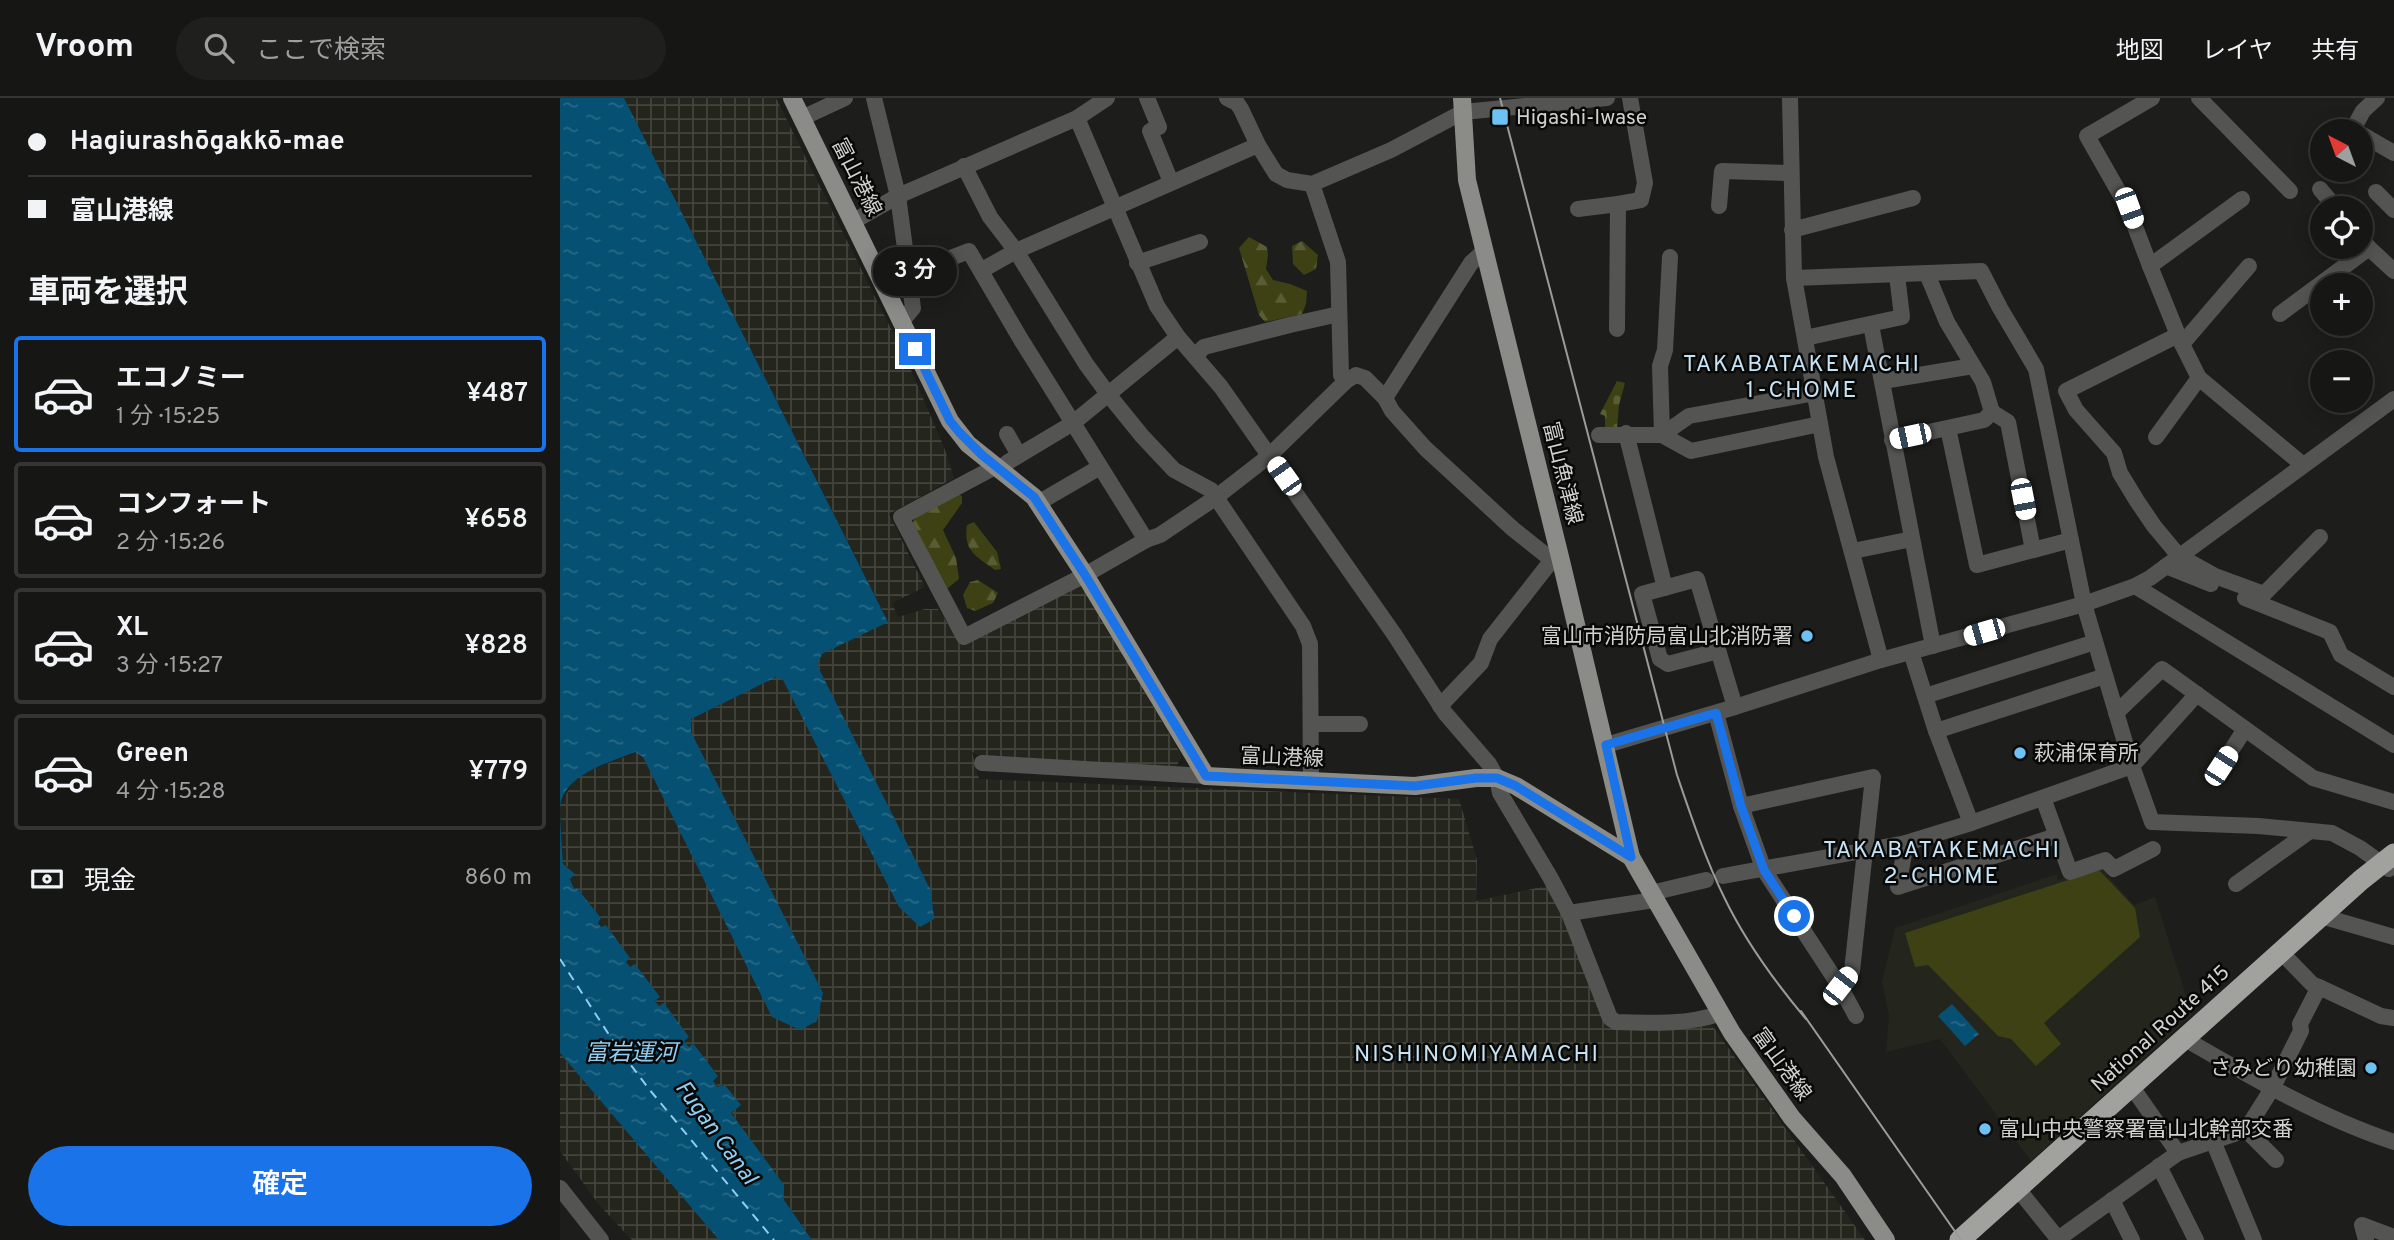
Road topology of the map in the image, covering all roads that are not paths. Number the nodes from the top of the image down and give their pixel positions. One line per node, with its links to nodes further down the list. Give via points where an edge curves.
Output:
1 (792, 98): 14 (main road, 富山港線)
2 (845, 98): 14 (street)
3 (874, 98): 27 (street)
4 (1147, 98): 22 (street, via 1159,127 1150,131)
5 (1227, 98): 18 (street, via 1241,109)
6 (1607, 98): 13 (street)
7 (1630, 98): 31 (street, via 1645,183 1641,200)
8 (1790, 98): 21 (street)
9 (2152, 98): 45 (street, via 2087,136 2129,208)
10 (2199, 98): 25 (street)
11 (2377, 98): 16 (street)
12 (1103, 99): 15 (street)
13 (1462, 105): 23 (street, via 1391,150); 40 (main road, 富山魚津線, via 1467,180)
14 (802, 118): 36 (main road, 富山港線)
15 (1077, 118): 20 (street); 32 (street)
16 (2359, 119)
17 (2373, 140): 19 (street)
18 (1258, 145): 22 (street); 23 (street, via 1276,173)
19 (2394, 153)
20 (964, 166): 27 (street); 39 (street, via 990,217)
21 (1790, 173): 33 (street, via 1722,171); 37 (street)
22 (1171, 182): 32 (street)
23 (1312, 184): 53 (street, via 1338,262)
24 (2320, 189): 28 (street)
25 (2290, 191)
26 (2376, 192): 35 (street)
27 (898, 196): 36 (street); 49 (street)
28 (2326, 196)
29 (1913, 198): 37 (street)
30 (2242, 199): 45 (street)
31 (1618, 204): 34 (street); 57 (street)
32 (1114, 206): 39 (street); 44 (street)
33 (1719, 206)
34 (1578, 209)
35 (2394, 210)
36 (854, 221): 55 (main road, 富山港線)
37 (1792, 230): 52 (street)
38 (1200, 242): 44 (street)
39 (1016, 251): 47 (street); 67 (street)
40 (1484, 251): 68 (street, via 1471,263); 93 (main road, 富山魚津線)
41 (2373, 251): 48 (street)
42 (1670, 257): 77 (street, via 1665,350 1660,366)
43 (2346, 259): 54 (street)
44 (1137, 263): 58 (street)
45 (2150, 266): 60 (street)
46 (2249, 266): 60 (street)
47 (982, 270): 49 (street, via 969,251); 71 (street)
48 (2393, 270)
49 (909, 274): 55 (street, via 913,308)
50 (1927, 274): 51 (street); 62 (street, via 1947,322); 90 (street, via 1981,271 2036,369)
51 (1897, 275): 52 (street); 56 (street, via 1902,317)
52 (1794, 278): 59 (street)
53 (1339, 314): 61 (street, via 1204,347); 64 (street, via 1340,375)
54 (2280, 314)
55 (902, 321): 84 (main road, 富山港線, via 950,421)
56 (1871, 325): 59 (street); 65 (street)
57 (1617, 329)
58 (1178, 337): 61 (street); 67 (street)
59 (1805, 338): 66 (street)
60 (2180, 339): 63 (street); 94 (street, via 2066,391 2076,410 2114,453 2120,473)
61 (1195, 356): 81 (street)
62 (1973, 366): 65 (street); 70 (street)
63 (2199, 377): 78 (street); 82 (street)
64 (1346, 381): 68 (street, via 1356,375 1365,378); 81 (street)
65 (1883, 381): 79 (street)
66 (1815, 393): 72 (street); 77 (street, via 1689,416)
67 (1108, 394): 71 (street); 85 (street, via 1174,470 1211,490)
68 (1385, 398): 93 (street, via 1425,448 1513,529)
69 (2394, 399): 82 (street)
70 (1992, 412): 73 (street, via 1984,420); 91 (street, via 2008,422)
71 (1073, 423): 80 (street); 83 (street)
72 (1820, 424): 77 (street, via 1691,451); 92 (street)
73 (1948, 428): 79 (street); 91 (street, via 1977,565)
74 (1626, 433): 76 (street); 77 (street); 97 (street)
75 (1007, 434): 80 (street)
76 (1599, 435)
77 (1662, 435)
78 (2156, 437)
79 (1892, 440): 88 (street)
80 (1019, 455): 84 (street)
81 (1269, 456): 85 (street); 108 (street)
82 (2303, 465): 94 (street)
83 (1100, 467): 86 (street); 89 (street)
84 (997, 468): 86 (main road, 富山港線); 95 (street, via 901,517 964,638)
85 (1215, 498): 89 (street); 113 (street, via 1303,626 1310,644)
86 (1038, 503): 95 (main road, 富山港線)
87 (2320, 537): 94 (street, via 2264,594)
88 (1912, 539): 92 (street); 100 (street)
89 (1146, 540): 95 (street)
90 (2071, 540): 91 (street); 98 (street)
91 (2033, 550)
92 (1853, 551): 103 (street)
93 (1557, 561): 108 (street, via 1490,639 1481,663); 116 (main road, 富山魚津線)
94 (2173, 561): 96 (street); 105 (street, via 2330,632 2341,655)
95 (1085, 575): 121 (main road, 富山港線)
96 (2135, 586): 98 (street); 117 (street)
97 (1665, 588): 101 (street, via 1697,579); 101 (street, via 1642,594 1660,659 1668,664)
98 (2084, 604): 99 (street); 100 (street)
99 (2095, 642): 104 (street); 107 (street)
100 (1933, 646): 102 (street)
101 (1718, 651): 109 (street)
102 (1911, 652): 103 (street); 107 (street)
103 (1881, 660): 109 (street)
104 (2105, 676): 111 (street); 115 (street)
105 (2394, 687)
106 (2197, 694): 111 (street, via 2162,669); 114 (street); 119 (street)
107 (1925, 696): 115 (street)
108 (1440, 706): 122 (street)
109 (1735, 707): 110 (street)
110 (1716, 713): 116 (street); 126 (street)
111 (2116, 713): 119 (street)
112 (1360, 723): 113 (street)
113 (1311, 724): 123 (street)
114 (2245, 729): 120 (street); 125 (street, via 2313,778)
115 (1936, 731): 127 (street)
116 (1606, 745): 133 (main road, 富山魚津線)
117 (2394, 745)
118 (982, 763): 121 (street)
119 (2132, 766): 124 (street); 128 (street, via 2152,822)
120 (2221, 766)
121 (1206, 776): 123 (main road, 富山港線)
122 (1497, 778): 123 (main road, 富山港線, via 1415,786); 133 (main road, 富山港線); 138 (street, via 1500,793)
123 (1311, 780)
124 (2043, 798): 127 (street); 129 (street)
125 (2394, 802)
126 (1741, 806): 132 (street, via 1874,777); 135 (street)
127 (1971, 823): 130 (street)
128 (2310, 831): 134 (street, via 2332,834); 136 (street)
129 (2056, 836): 130 (street, via 1898,887); 131 (street, via 2070,872 2105,860 2114,869)
130 (1906, 842): 132 (street)
131 (2153, 849)
132 (1864, 850): 135 (street); 142 (street, via 1852,971)
133 (1631, 857): 137 (main road, 富山港線)
134 (2390, 863): 139 (highway, National Route 415)
135 (1764, 870): 137 (street, via 1714,878); 142 (street)
136 (2236, 884)
137 (1653, 896): 138 (street); 144 (main road, 富山港線)
138 (1569, 914): 144 (street, via 1610,1018 1616,1022 1682,1023)
139 (2328, 918): 140 (street); 141 (highway, National Route 415)
140 (2394, 937)
141 (2286, 956): 143 (street); 147 (highway, National Route 415)
142 (1840, 986): 145 (street)
143 (2319, 987): 146 (street); 148 (street)
144 (1719, 1014): 162 (main road, 富山港線)
145 (1856, 1016)
146 (2394, 1018)
147 (2191, 1042): 148 (street); 149 (highway, National Route 415)
148 (2273, 1087): 150 (street); 152 (street, via 2363,1132)
149 (2135, 1092): 153 (street); 157 (highway, National Route 415)
150 (2246, 1130): 151 (street); 154 (street)
151 (2213, 1141): 153 (street); 167 (street)
152 (2394, 1142)
153 (2178, 1153): 155 (street)
154 (2276, 1160)
155 (2159, 1166): 158 (street); 166 (street)
156 (560, 1188): 161 (street)
157 (2022, 1194): 160 (street); 163 (highway, National Route 415); 164 (highway, National Route 415)
158 (2112, 1200): 160 (street); 165 (street)
159 (2394, 1237): 168 (street, via 2362,1225)
160 (2059, 1239)
161 (601, 1240)
162 (1886, 1240)
163 (1960, 1240)
164 (1981, 1240)
165 (2132, 1240)
166 (2196, 1240)
167 (2254, 1240)
168 (2366, 1240)

